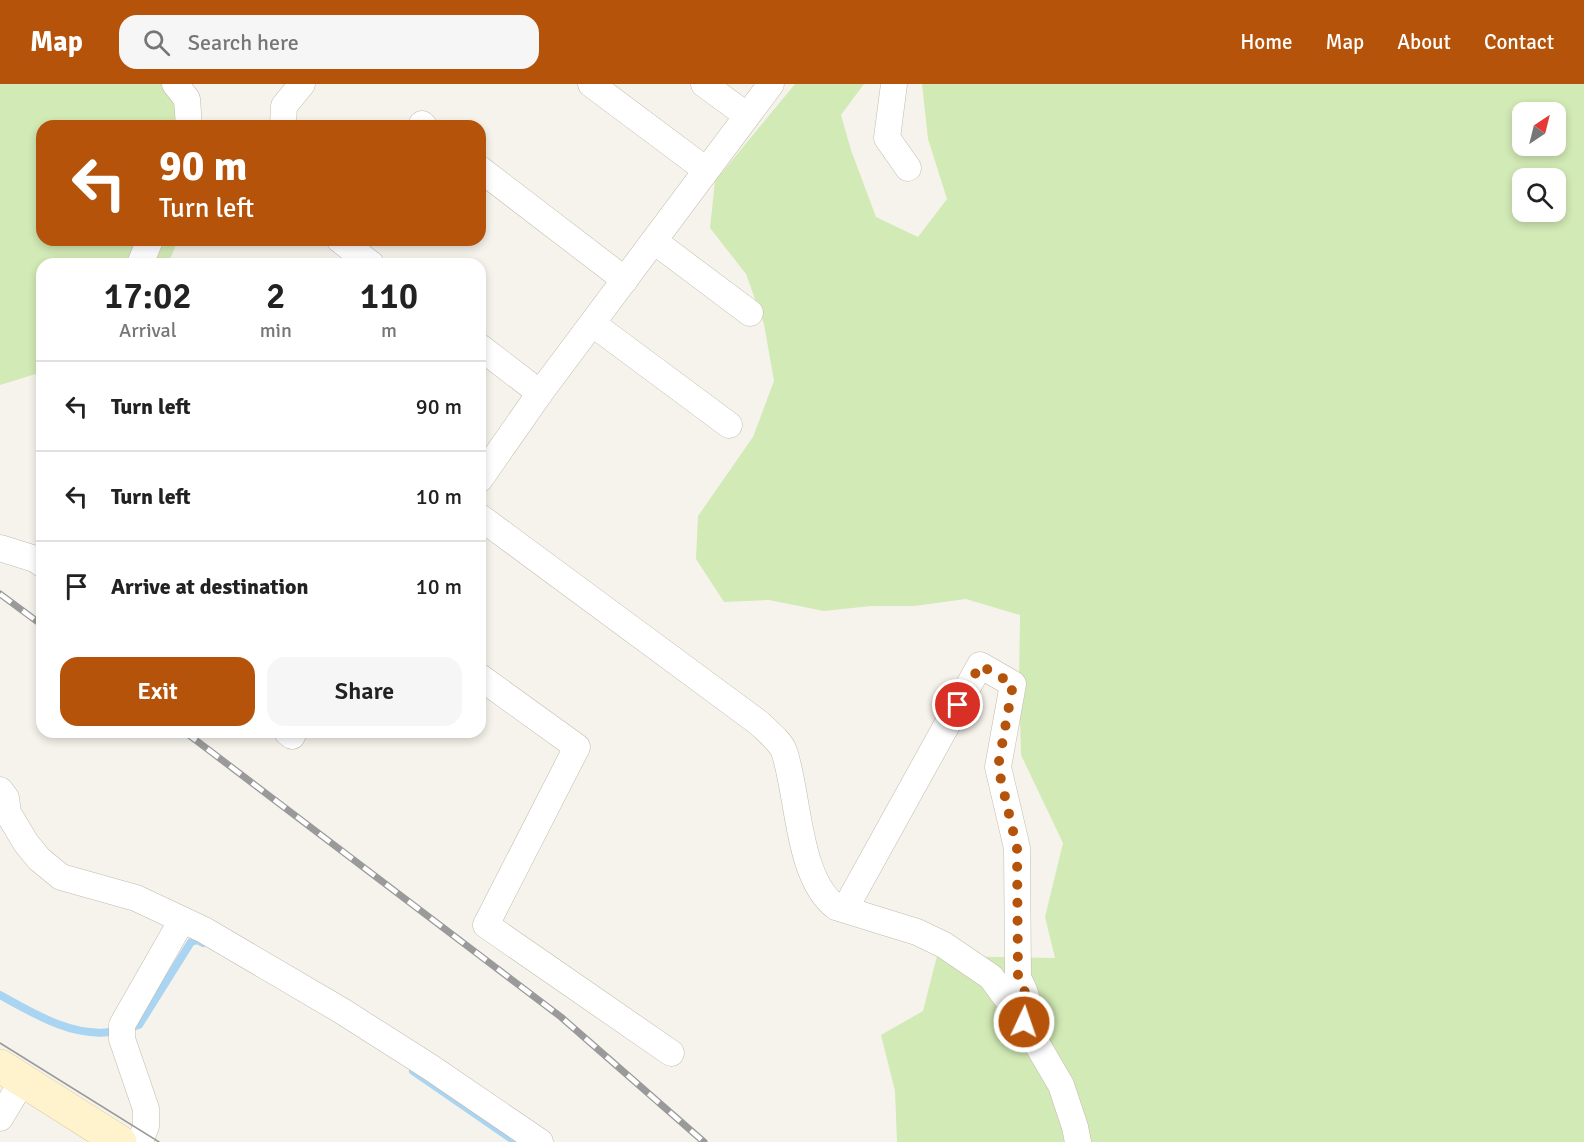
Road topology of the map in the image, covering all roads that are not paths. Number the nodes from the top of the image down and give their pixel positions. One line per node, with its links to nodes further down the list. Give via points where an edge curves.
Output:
1 (175, 84): 8 (street, via 187,99)
2 (302, 84): 9 (street, via 284,106)
3 (591, 84): 11 (street)
4 (704, 84): 7 (street)
5 (771, 84): 7 (street)
6 (894, 84): 10 (street, via 887,138)
7 (746, 116): 11 (street)
8 (189, 120)
9 (283, 120)
10 (908, 168)
11 (706, 170): 13 (street)
12 (486, 174): 16 (street)
13 (654, 241): 16 (street); 17 (street)
14 (348, 246): 15 (street)
15 (363, 258)
16 (625, 280): 18 (street)
17 (750, 313)
18 (593, 324): 20 (street); 21 (street)
19 (486, 352): 20 (street)
20 (540, 393): 22 (street)
21 (729, 425)
22 (486, 470)
23 (486, 521): 28 (street, via 759,723 783,749 809,865 825,899)
24 (0, 548): 25 (street)
25 (36, 560)
26 (486, 681): 31 (street, via 577,747 486,925)
27 (0, 790): 29 (street, via 26,843 54,873 69,881 136,898)
28 (845, 909): 30 (street, via 944,945 991,978); 30 (street, via 980,665 1013,684 998,767 1017,848 1018,978 1028,1006)
29 (182, 920): 35 (street, via 122,1025 122,1039 146,1109 146,1126); 36 (street, via 342,1011)
30 (1024, 1022): 37 (street, via 1061,1085)
31 (671, 1053)
32 (11, 1073): 33 (street); 34 (main road)
33 (0, 1118)
34 (120, 1142)
35 (140, 1142)
36 (540, 1142)
37 (1078, 1142)

